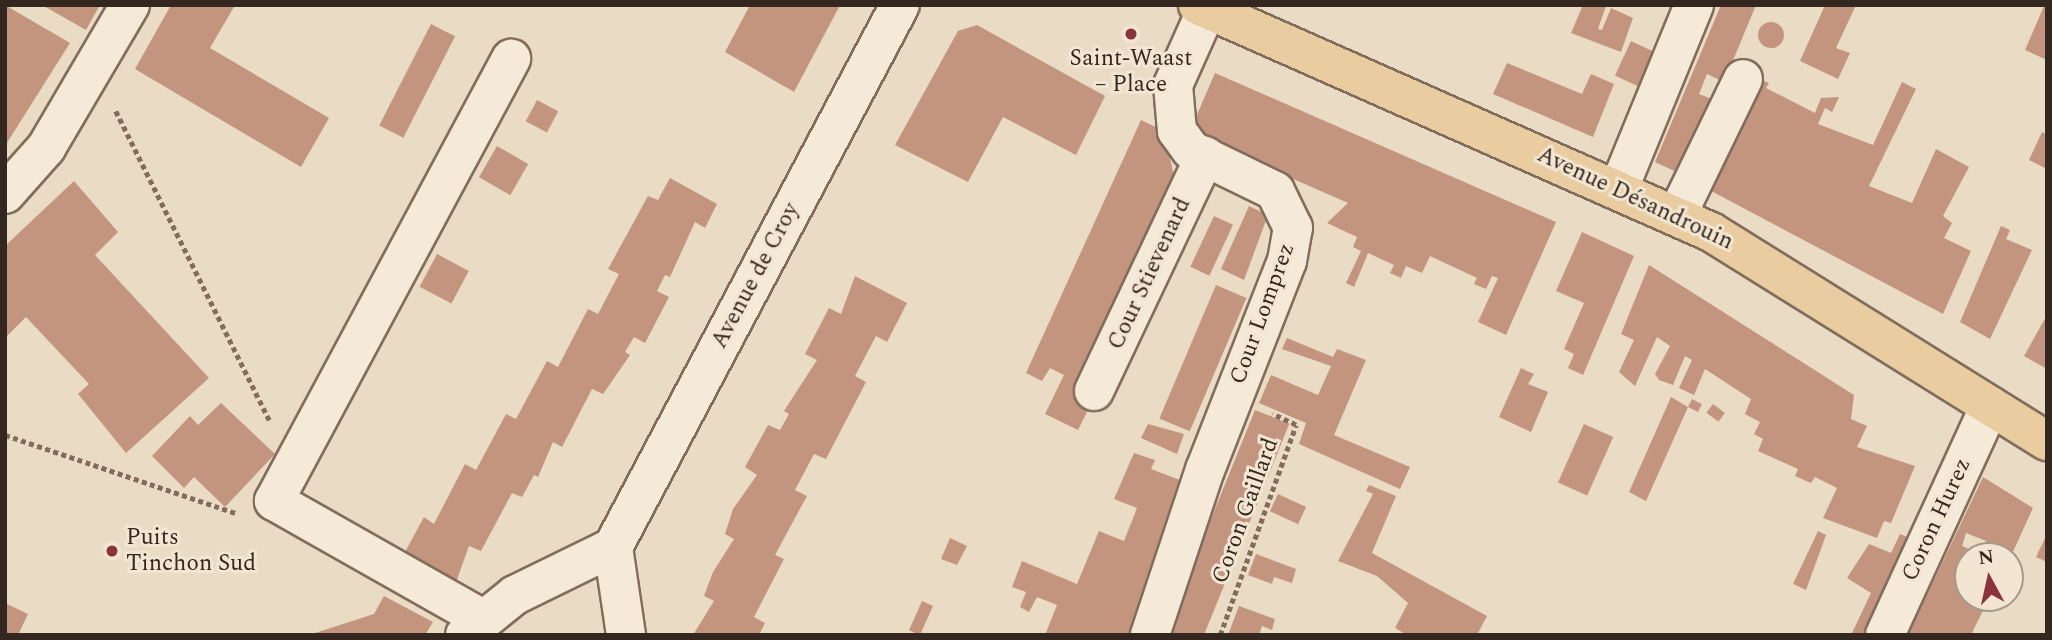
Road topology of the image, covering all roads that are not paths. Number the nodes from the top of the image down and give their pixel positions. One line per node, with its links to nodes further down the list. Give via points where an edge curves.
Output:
1 (130, 5): 9 (street, via 46,148)
2 (900, 5): 14 (street, Avenue de Croy)
3 (1694, 5): 8 (street)
4 (1203, 7): 7 (street, Cour Lomprez, via 1171,101 1182,142); 8 (main road, Avenue Désandrouin)
5 (511, 59): 15 (street, via 275,501)
6 (1743, 79): 10 (street)
7 (1205, 156): 11 (street, Cour Stievenard); 17 (street, Cour Lomprez, via 1275,191 1293,228 1287,261 1232,397)
8 (1619, 188): 10 (main road, Avenue Désandrouin)
9 (5, 194)
10 (1677, 215): 12 (main road, Avenue Désandrouin)
11 (1094, 391)
12 (1990, 405): 13 (main road, Avenue Désandrouin); 18 (street, Coron Hurez)
13 (2047, 441)
14 (612, 547): 15 (street); 16 (street)
15 (473, 626)
16 (626, 635)
17 (1150, 635)
18 (1885, 635)

